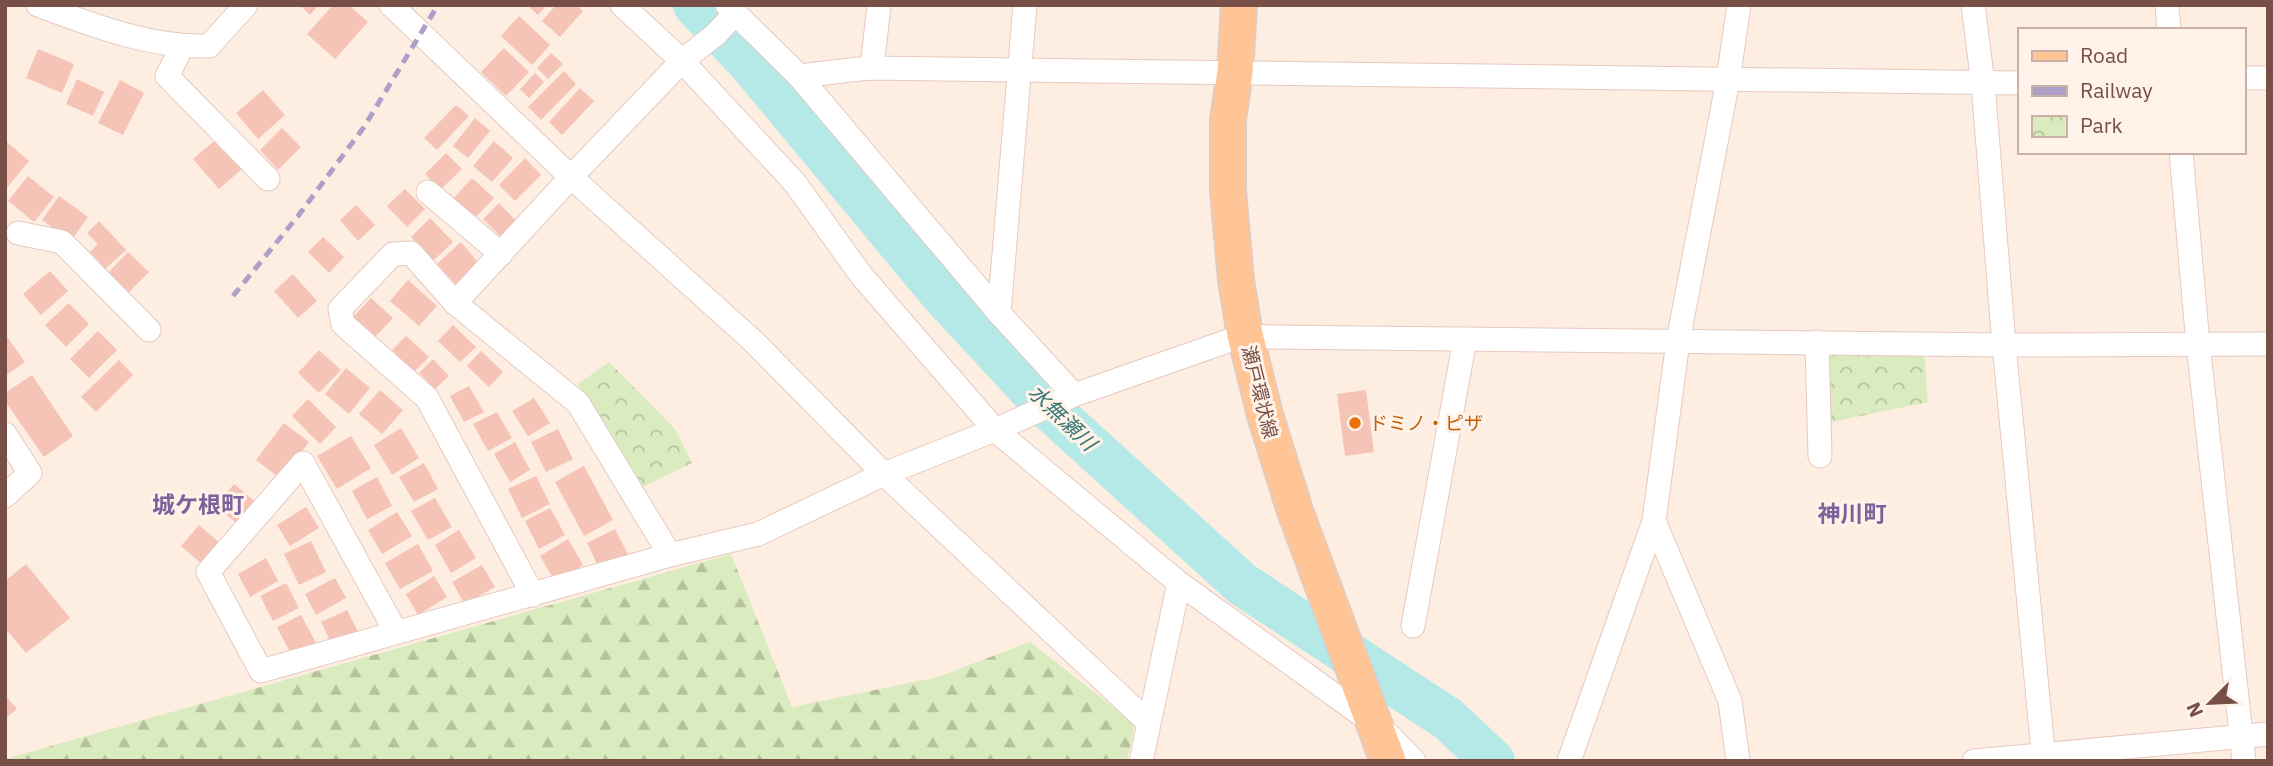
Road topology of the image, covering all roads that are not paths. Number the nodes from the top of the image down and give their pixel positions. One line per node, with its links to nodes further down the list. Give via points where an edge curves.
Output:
1 (38, 5): 13 (street, via 96,26)
2 (246, 5): 13 (street, via 209,46)
3 (391, 5): 25 (street)
4 (622, 5): 14 (street)
5 (879, 5): 15 (street)
6 (1026, 5): 16 (street)
7 (1239, 5): 17 (main road, 瀬戸環状線)
8 (1738, 5): 21 (street)
9 (1973, 5): 23 (street)
10 (2167, 5): 12 (street)
11 (730, 10): 14 (street, via 715,35); 18 (street)
12 (2169, 28)
13 (182, 47): 26 (street, via 167,76)
14 (682, 61): 25 (street); 41 (street, via 795,183 861,275)
15 (872, 68): 16 (street); 18 (street)
16 (1019, 71): 17 (street); 31 (street)
17 (1235, 72): 21 (street); 33 (main road, 瀬戸環状線, via 1228,120 1228,191)
18 (799, 76): 31 (street)
19 (2245, 78): 20 (street)
20 (2268, 78)
21 (1728, 79): 23 (street); 35 (street)
22 (2018, 83): 23 (street)
23 (1983, 84): 39 (street)
24 (2181, 154): 37 (street)
25 (571, 177): 29 (street); 44 (street, via 753,341)
26 (268, 179)
27 (429, 192): 29 (street)
28 (10, 232): 32 (street, via 62,242)
29 (501, 254): 30 (street)
30 (455, 303): 47 (street, via 578,403); 49 (street, via 411,253 393,254 340,309 343,324 427,398)
31 (999, 313): 40 (street)
32 (149, 330)
33 (1245, 335): 34 (street); 40 (street); 52 (main road, 瀬戸環状線, via 1277,457)
34 (1465, 339): 35 (street); 50 (street)
35 (1678, 341): 36 (street); 46 (street)
36 (1816, 342): 39 (street); 43 (street)
37 (2198, 344): 38 (street); 39 (street); 55 (street)
38 (2268, 344)
39 (2004, 345): 56 (street)
40 (1074, 395): 41 (street)
41 (995, 430): 44 (street); 48 (street)
42 (5, 434): 45 (street, via 30,473)
43 (1820, 456)
44 (884, 474): 47 (street, via 758,534); 53 (street)
45 (5, 496)
46 (1654, 521): 60 (street); 61 (street, via 1730,701)
47 (670, 555): 49 (street)
48 (1179, 583): 52 (street); 53 (street)
49 (533, 595): 51 (street)
50 (1413, 626)
51 (396, 632): 51 (street, via 261,671 208,572 303,463)
52 (1367, 708): 58 (main road, 瀬戸環状線); 59 (street)
53 (1149, 722): 57 (street)
54 (2268, 734): 55 (street)
55 (2242, 737): 56 (street); 63 (street)
56 (2044, 757): 62 (street)
57 (1142, 761)
58 (1388, 761)
59 (1414, 761)
60 (1569, 761)
61 (1738, 761)
62 (1974, 761)
63 (2244, 761)

